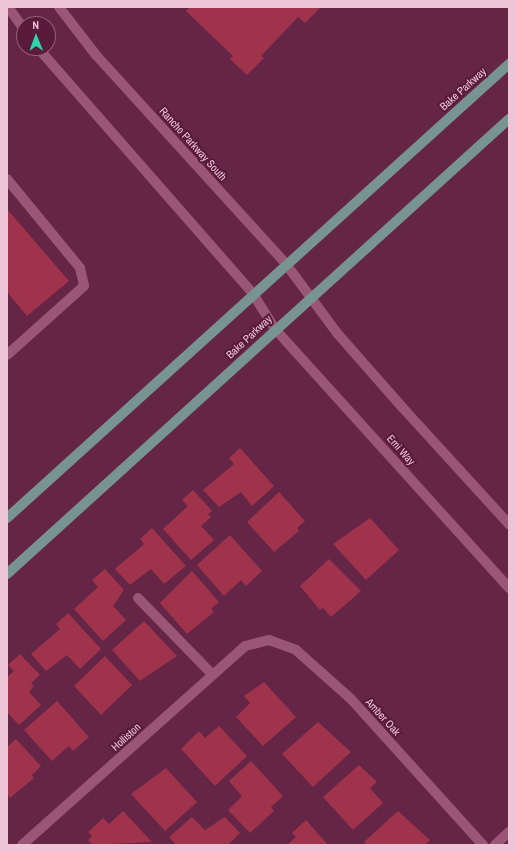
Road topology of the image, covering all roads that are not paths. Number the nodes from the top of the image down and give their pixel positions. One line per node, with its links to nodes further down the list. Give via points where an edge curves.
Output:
1 (8, 7): 3 (street)
2 (59, 7): 8 (street, Rancho Parkway South, via 96,55)
3 (16, 18)
4 (45, 56): 9 (street)
5 (509, 64): 8 (main road, Bake Parkway)
6 (509, 119): 10 (main road, Bake Parkway)
7 (7, 179): 12 (street, via 80,268 84,286)
8 (286, 264): 9 (main road, Bake Parkway); 10 (street, Rancho Parkway South)
9 (253, 294): 11 (street); 13 (main road, Bake Parkway)
10 (311, 296): 11 (main road, Bake Parkway); 14 (street, via 337,333)
11 (275, 329): 15 (main road, Bake Parkway); 16 (street, Emi Way)
12 (7, 355)
13 (7, 518)
14 (509, 524)
15 (7, 574)
16 (509, 588)
17 (138, 598): 19 (street)
18 (245, 646): 19 (street, Holliston); 22 (street, Amber Oak, via 269,640 296,650 351,699)
19 (213, 675): 21 (street, Holliston)
20 (509, 832): 23 (street)
21 (22, 845)
22 (483, 845)
23 (495, 845)

